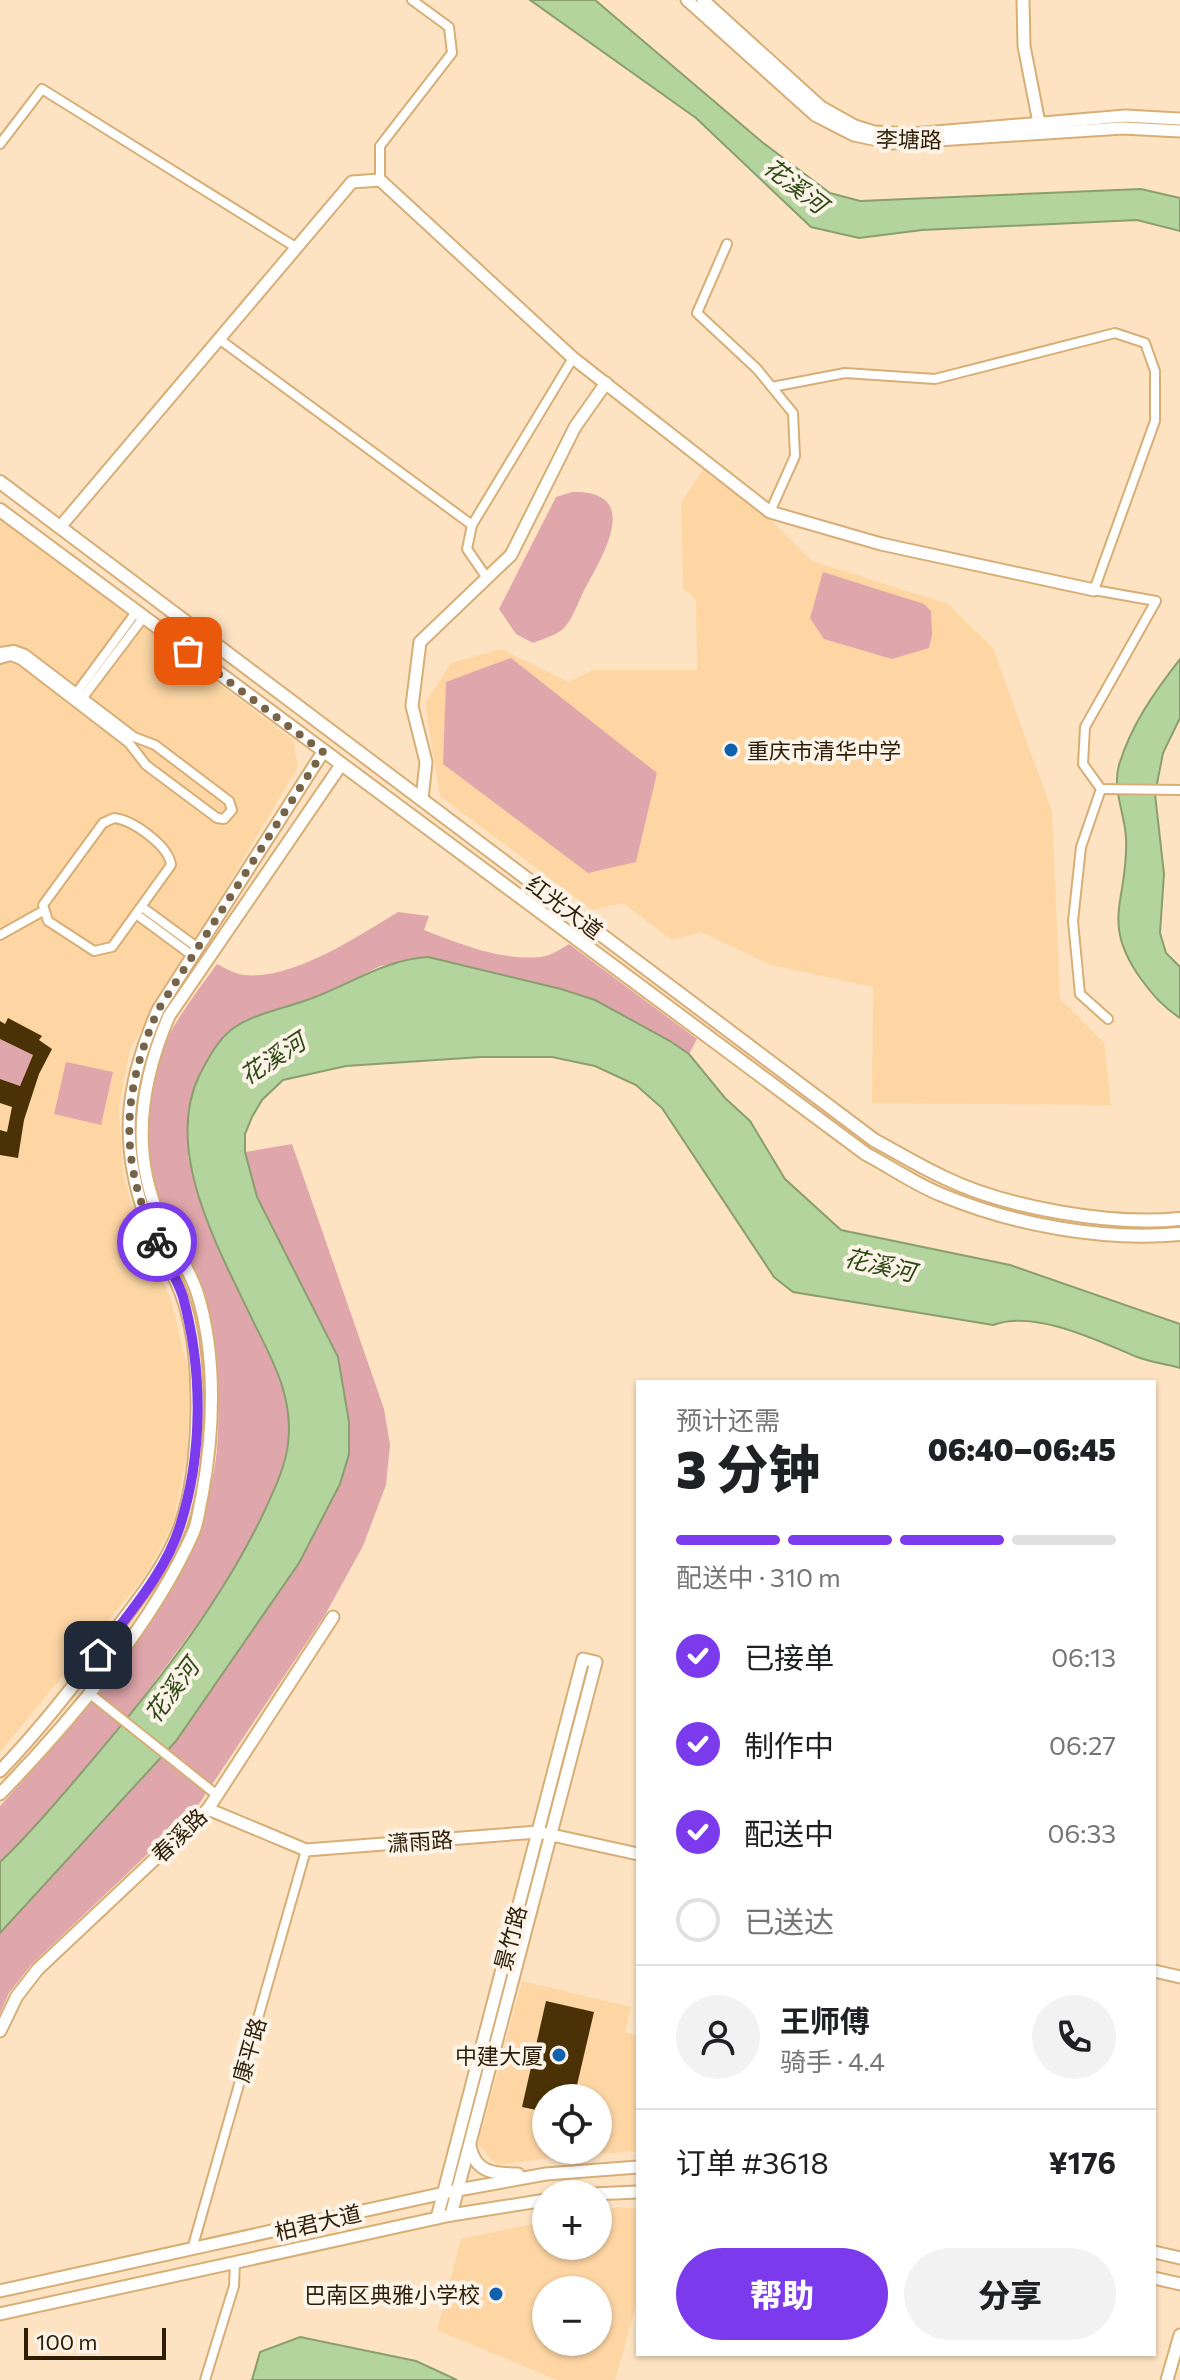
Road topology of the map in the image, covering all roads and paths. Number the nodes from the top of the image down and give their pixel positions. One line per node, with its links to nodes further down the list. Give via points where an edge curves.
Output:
1 (412, 0): 9 (street, via 449,27 452,53 380,146)
2 (687, 0): 6 (main road, 李塘路, via 815,115 854,135 913,144)
3 (703, 0): 6 (main road, 李塘路, via 821,107 855,126 912,134)
4 (1023, 0): 6 (main road, via 1024,46)
5 (1180, 119): 6 (main road, 李塘路, via 1125,116)
6 (1040, 127): 7 (main road, 李塘路)
7 (1180, 131)
8 (0, 144): 11 (street, via 42,89)
9 (380, 180): 11 (main road, via 352,182); 13 (main road)
10 (727, 244): 15 (street, via 697,313)
11 (297, 248): 12 (main road)
12 (219, 339): 19 (street); 20 (main road)
13 (573, 358): 14 (main road); 19 (street)
14 (606, 383): 18 (main road); 21 (main road, via 575,427 511,555)
15 (772, 387): 18 (street, via 793,413 795,456); 22 (street, via 845,373 935,379 1115,333 1145,343 1155,371 1155,421)
16 (0, 482): 20 (main road, 红光大道)
17 (0, 510): 23 (main road, 红光大道)
18 (770, 512): 22 (main road, via 881,544)
19 (472, 525): 21 (street, via 467,549)
20 (60, 527): 31 (main road, 红光大道)
21 (487, 578): 31 (main road, via 420,642 412,706 426,762)
22 (1094, 590): 29 (street, via 1156,601 1085,727 1083,764)
23 (140, 615): 26 (street); 27 (main road, 红光大道)
24 (0, 652): 26 (street, via 25,654)
25 (0, 659): 26 (street, via 21,660)
26 (77, 699): 26 (street, via 129,743 146,765 217,818 226,818 232,810 229,801 155,745)
27 (323, 752): 28 (main road, 红光大道); 35 (main road)
28 (341, 765): 38 (main road, 红光大道, via 866,1154 941,1195 1002,1216 1060,1228); 40 (main road, via 169,1016 151,1056 141,1108 145,1169 158,1214 196,1291 210,1370 211,1451 195,1529 164,1588)
29 (1101, 789): 30 (street); 36 (street, via 1081,847 1073,921 1080,994)
30 (1180, 790)
31 (422, 799): 37 (main road, 红光大道, via 874,1140 946,1179 1011,1202 1063,1212)
32 (43, 911): 33 (street, via 48,921 94,951 112,947); 33 (street, via 45,899 103,823 114,818 126,820 169,856 169,870); 34 (street)
33 (139, 911): 35 (street)
34 (0, 935)
35 (195, 952): 41 (main road, via 158,1010 139,1053 128,1108 133,1174 146,1218 182,1295 197,1374 196,1450 180,1528 153,1579 89,1667)
36 (1108, 1019)
37 (1180, 1219)
38 (1180, 1234)
39 (333, 1617): 43 (main road, 春溪路)
40 (89, 1693): 42 (main road); 43 (street)
41 (0, 1771)
42 (0, 1794)
43 (217, 1795): 44 (main road, 春溪路)
44 (208, 1809): 47 (main road, 潇雨路); 51 (main road, 春溪路, via 38,1969)
45 (538, 1832): 46 (main road, 潇雨路); 46 (main road, 景竹路, via 590,1661); 47 (main road, 潇雨路); 58 (main road, 景竹路)
46 (552, 1834): 48 (main road, 潇雨路); 52 (main road, 景竹路)
47 (306, 1850): 62 (street, 康平路)
48 (636, 1854)
49 (1156, 1971): 50 (main road)
50 (1180, 1977)
51 (0, 2031)
52 (470, 2145): 54 (main road, via 477,2163 490,2172); 55 (main road, 景竹路)
53 (636, 2167): 54 (main road, 柏君大道)
54 (546, 2174): 55 (main road, 柏君大道)
55 (458, 2190): 58 (main road, 柏君大道); 60 (main road, 景竹路)
56 (636, 2192): 57 (main road)
57 (612, 2193)
58 (444, 2194): 61 (main road, 景竹路); 62 (main road, 柏君大道)
59 (532, 2202): 60 (main road, 柏君大道)
60 (451, 2215): 61 (main road, 柏君大道)
61 (437, 2218): 65 (main road, 柏君大道)
62 (192, 2250): 68 (main road, 柏君大道)
63 (1156, 2252): 64 (main road)
64 (1180, 2258)
65 (235, 2263): 69 (main road, 柏君大道); 71 (street, via 234,2286)
66 (1156, 2278): 67 (main road)
67 (1180, 2284)
68 (0, 2291)
69 (0, 2314)
70 (1180, 2335): 72 (main road)
71 (205, 2380)
72 (1167, 2380)

